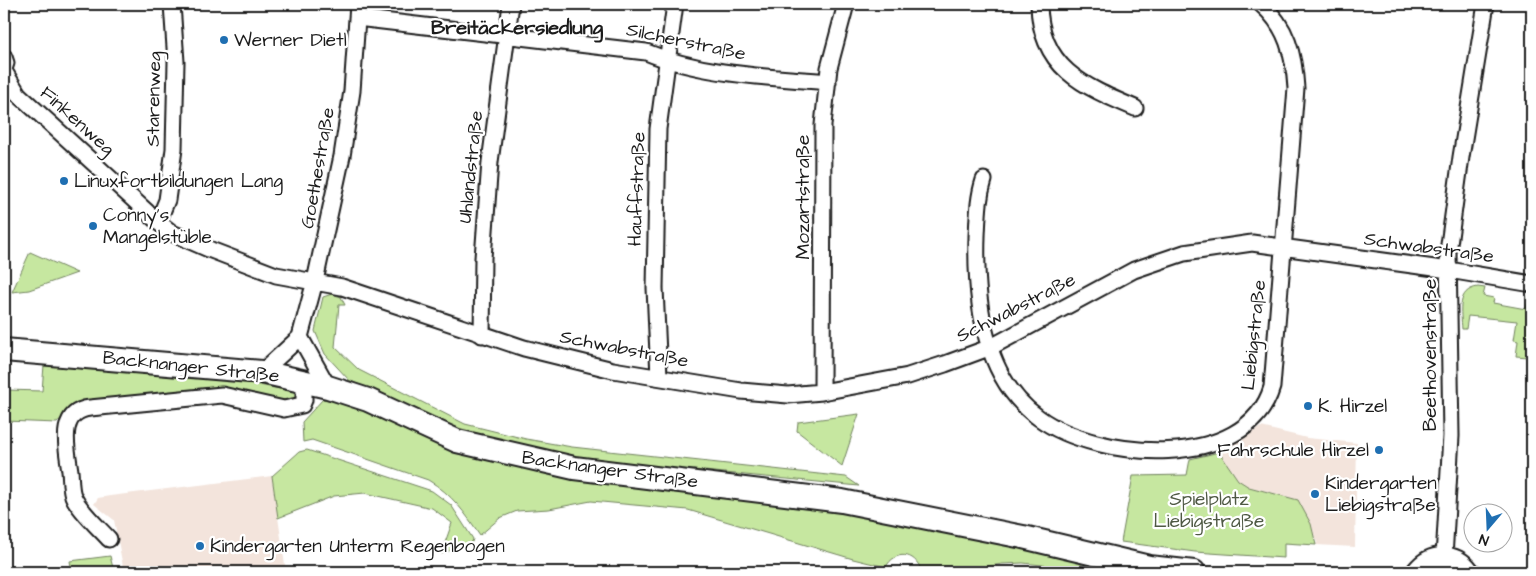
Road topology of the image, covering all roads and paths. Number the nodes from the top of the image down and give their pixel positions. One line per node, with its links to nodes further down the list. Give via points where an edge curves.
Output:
1 (172, 4): 16 (street, Starenweg, via 176,62 174,149 167,200)
2 (511, 4): 9 (street, Uhlandstraße)
3 (675, 4): 11 (street, Hauffstraße)
4 (846, 4): 13 (street, Mozartstraße, via 833,48)
5 (1039, 4): 14 (street, via 1042,34 1059,64 1086,86)
6 (1262, 4): 17 (street, Liebigstraße, via 1281,26 1295,66)
7 (1486, 4): 18 (street, Beethovenstraße, via 1460,157 1448,252)
8 (358, 11): 9 (street, Silcherstraße); 19 (street, Goethestraße, via 352,91 342,156)
9 (507, 34): 11 (street, Silcherstraße, via 646,52); 21 (street, Uhlandstraße, via 490,162 483,258)
10 (4, 57): 12 (street)
11 (666, 60): 13 (street, Silcherstraße, via 748,76); 26 (street, Hauffstraße, via 658,129 655,226)
12 (4, 70): 16 (street, Finkenweg, via 18,94)
13 (828, 82): 29 (street, Mozartstraße, via 823,143)
14 (1135, 108)
15 (984, 180): 23 (street, Liebigstraße, via 979,196 976,268 980,305)
16 (158, 222): 19 (street, Finkenweg, via 172,233 276,275)
17 (1284, 248): 18 (street, Schwabstraße); 23 (street, Schwabstraße, via 1252,243 1209,248 1157,260 1115,279); 23 (street, Liebigstraße, via 1272,387 1267,403 1247,424 1214,443 1177,450 1109,446 1081,440 1039,418 1018,399 999,370)
18 (1449, 270): 20 (street, Schwabstraße); 31 (street, Beethovenstraße, via 1451,436)
19 (315, 281): 21 (street, Schwabstraße, via 342,287); 22 (street, Goethestraße)
20 (1532, 284)
21 (482, 335): 26 (street, Schwabstraße, via 575,361)
22 (300, 337): 25 (street); 28 (street)
23 (991, 347): 29 (street, Schwabstraße, via 908,376)
24 (4, 350): 25 (street, Backnanger Straße)
25 (262, 372): 27 (street, Backnanger Straße)
26 (659, 377): 29 (street, Schwabstraße, via 762,394)
27 (304, 381): 28 (street, Backnanger Straße); 30 (street, via 302,405 290,409 222,395 81,409 75,413 67,424 66,439 74,498)
28 (328, 387): 32 (street, Backnanger Straße, via 368,400 457,441 538,461 842,501 1023,537 1149,568)
29 (822, 392)
30 (109, 539)
31 (1444, 558): 33 (street, via 1426,563); 34 (street, via 1457,562)
32 (1194, 572)
33 (1418, 572)
34 (1468, 572)

